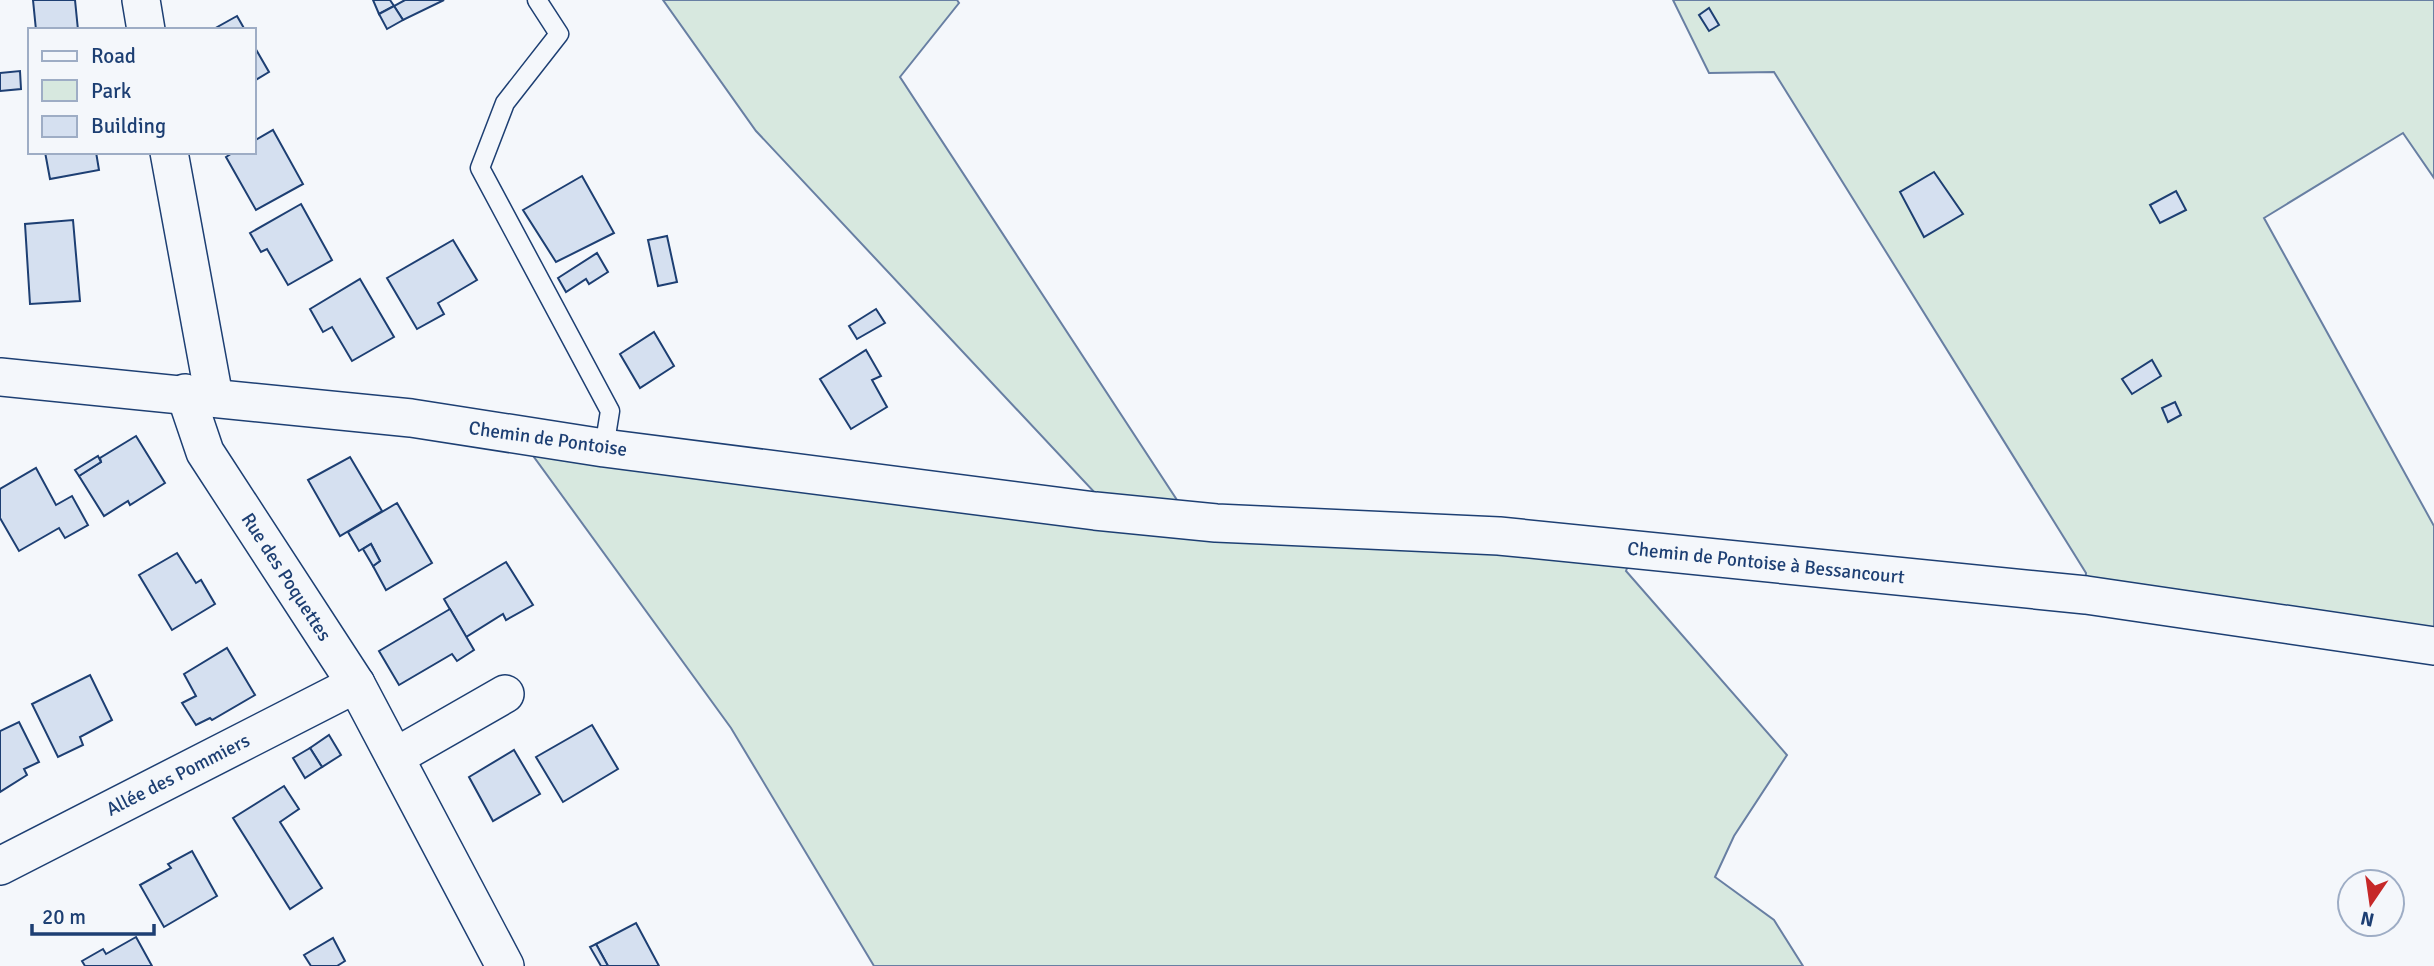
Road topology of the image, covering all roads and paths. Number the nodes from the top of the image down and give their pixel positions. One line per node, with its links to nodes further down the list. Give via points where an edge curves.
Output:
1 (141, 0): 3 (street)
2 (537, 0): 7 (lane, via 559,34 505,103 480,168 610,411)
3 (146, 28)
4 (169, 154): 6 (street, Rue des Poquettes)
5 (0, 377): 6 (street, Chemin de Pontoise)
6 (200, 395): 7 (street, Chemin de Pontoise, via 411,418); 10 (street, Rue des Poquettes, via 205,452)
7 (604, 447): 8 (street, Chemin de Pontoise)
8 (1095, 511): 9 (street, Chemin de Pontoise à Bessancourt, via 1216,523 1499,536 2031,590)
9 (2434, 646)
10 (356, 684): 12 (street, Rue des Poquettes); 13 (street, Allée des Pommiers)
11 (505, 694): 12 (street)
12 (395, 757): 14 (street, Rue des Poquettes)
13 (0, 866)
14 (505, 966)

